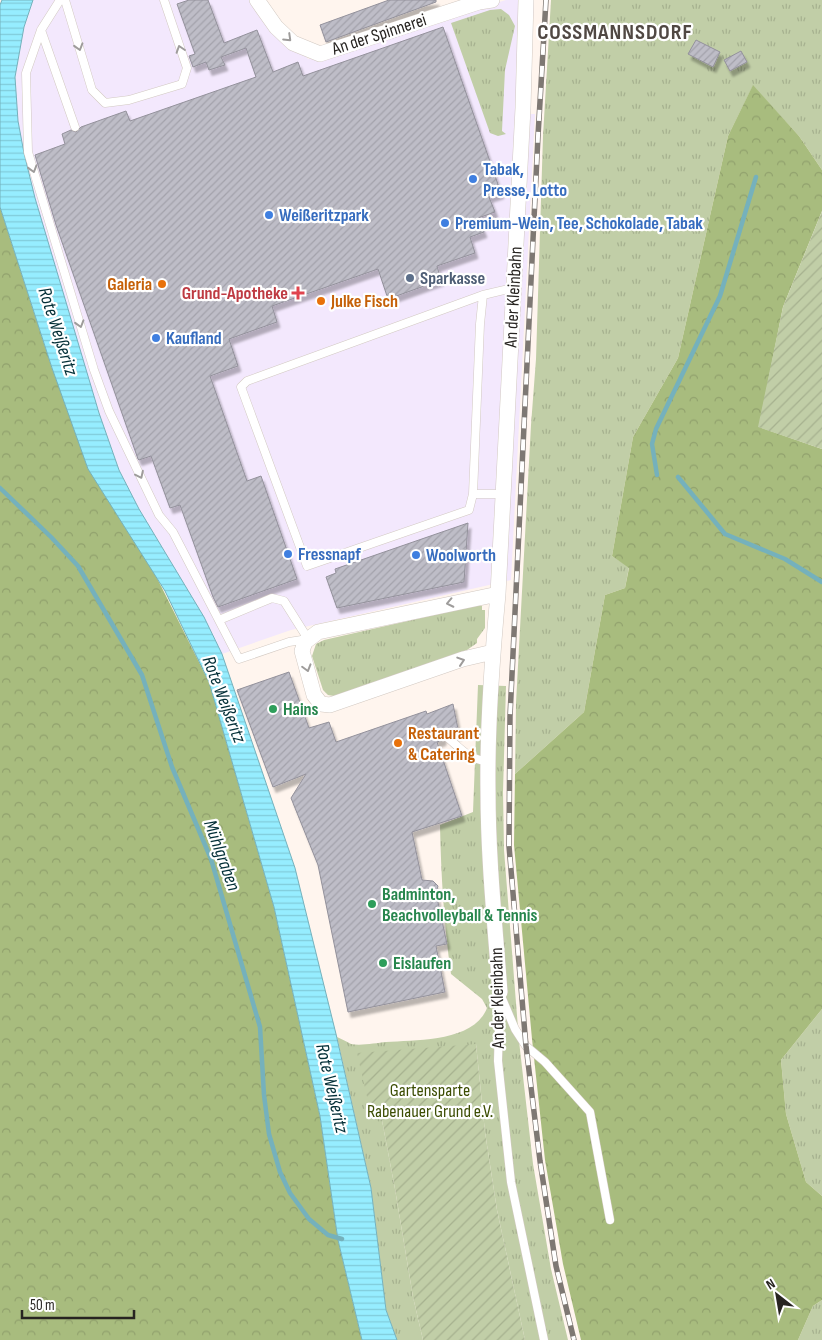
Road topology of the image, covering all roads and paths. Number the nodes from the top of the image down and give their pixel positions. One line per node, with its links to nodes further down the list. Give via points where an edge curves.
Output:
1 (60, 0): 7 (lane)
2 (65, 0): 3 (lane, one-way to 3, via 92,90 105,103 129,100 182,84 187,68)
3 (164, 0)
4 (257, 0): 6 (street, An der Spinnerei, one-way to 6, via 276,27 293,43 320,54)
5 (526, 0): 9 (street, An der Kleinbahn)
6 (483, 1)
7 (41, 30): 8 (lane); 14 (lane, one-way to 14, via 26,73 28,152 109,410 159,515 173,532)
8 (75, 127)
9 (513, 288): 10 (lane); 12 (street, An der Kleinbahn)
10 (483, 295): 11 (lane); 11 (lane, via 258,376 241,387 307,566 469,510)
11 (473, 494): 12 (lane)
12 (503, 494): 13 (street, An der Kleinbahn)
13 (498, 594): 15 (street, one-way to 15, via 318,632); 16 (street, An der Kleinbahn)
14 (219, 620): 15 (lane, via 272,598 284,601); 15 (lane, via 239,659)
15 (308, 639): 16 (street, one-way to 16, via 302,651 314,696 321,704 330,705)
16 (493, 652): 18 (street, An der Kleinbahn)
17 (448, 738): 18 (lane, via 478,761)
18 (488, 761): 19 (street, An der Kleinbahn, via 492,893)
19 (500, 992): 20 (lane, via 515,1030 526,1046 545,1062 590,1112); 21 (lane, An der Kleinbahn, via 498,1060 511,1182)
20 (610, 1220)
21 (544, 1340)

